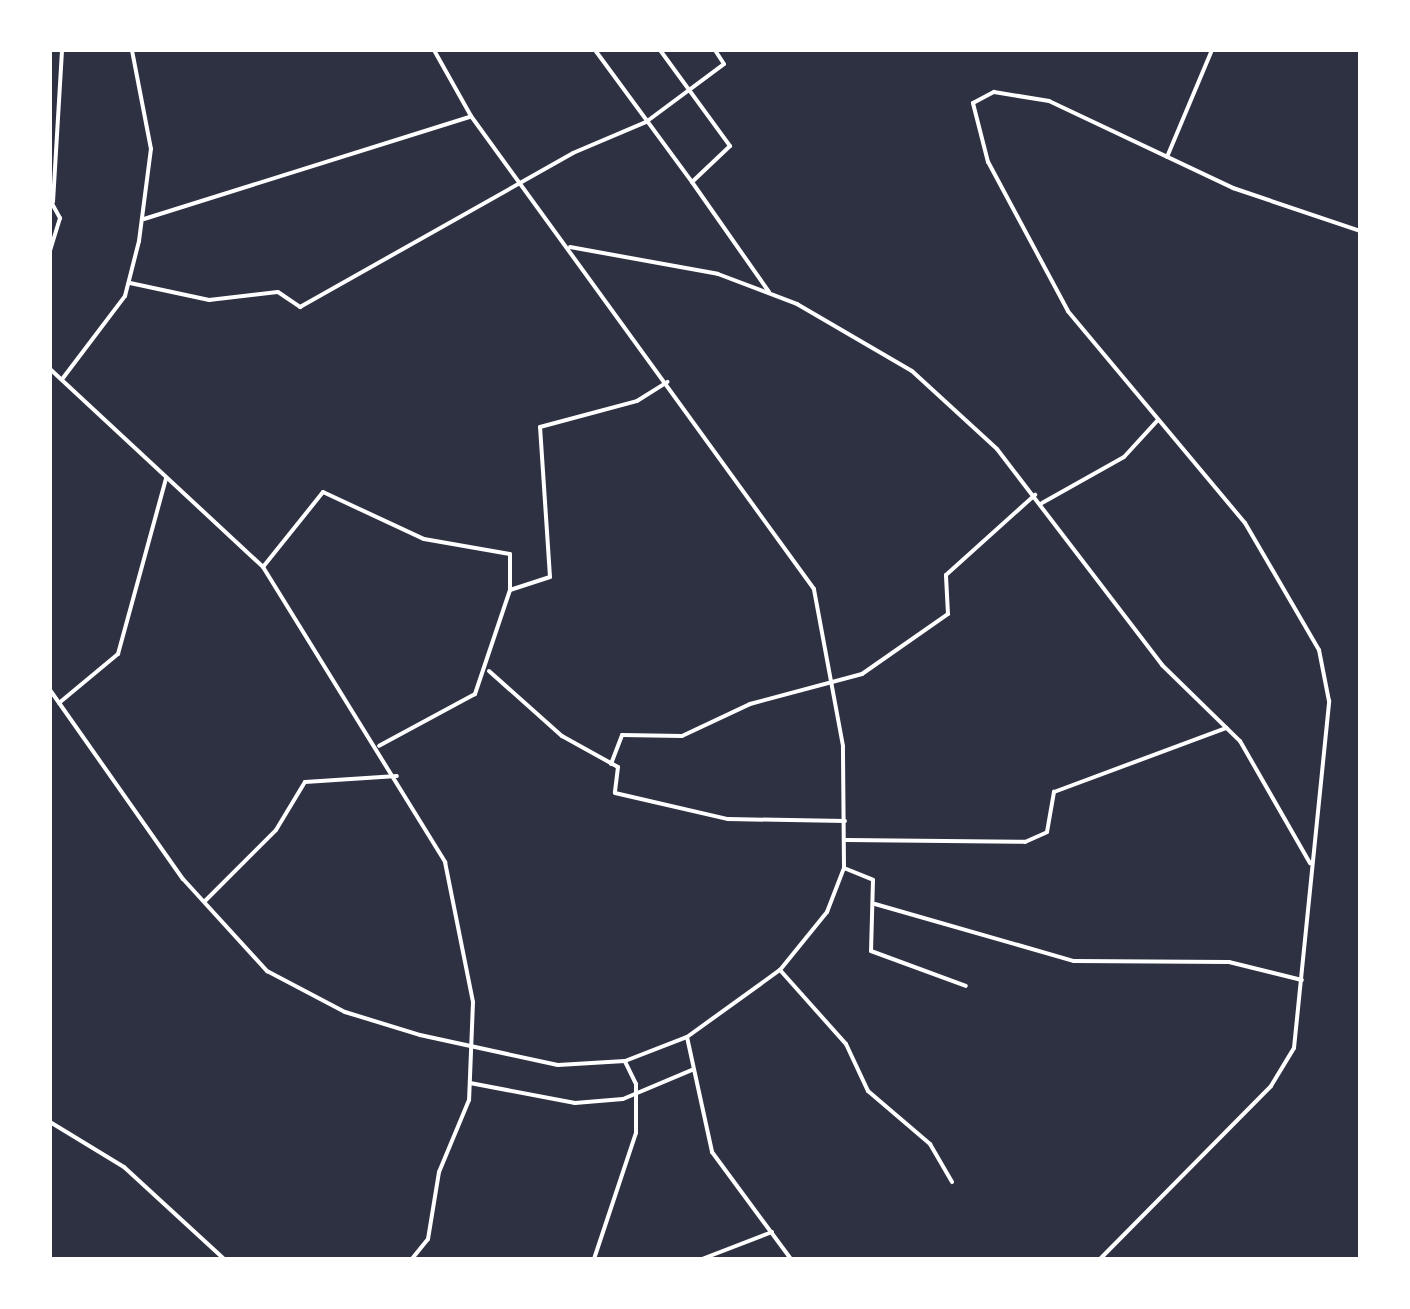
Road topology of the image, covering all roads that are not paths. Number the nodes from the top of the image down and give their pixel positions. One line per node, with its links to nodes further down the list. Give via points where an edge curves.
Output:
1 (62, 50): 14 (street)
2 (132, 50): 15 (street, via 151,149)
3 (434, 50): 9 (street)
4 (595, 50): 10 (street)
5 (660, 50): 8 (street)
6 (716, 50): 8 (street, via 724,64)
7 (1212, 50): 11 (street)
8 (689, 92): 10 (street); 12 (street, via 730,146)
9 (471, 116): 13 (street); 15 (street)
10 (646, 122): 12 (street); 13 (street)
11 (1167, 156): 16 (street); 24 (street, via 1027,94 985,93 973,103 976,132 1021,230 1084,336)
12 (692, 182): 20 (street)
13 (524, 186): 17 (street); 19 (street, via 296,308 278,292 209,300)
14 (52, 201): 18 (street, via 60,218)
15 (144, 219): 19 (street)
16 (1360, 231)
17 (569, 247): 20 (street, via 718,274); 23 (street)
18 (50, 250)
19 (130, 284): 22 (street)
20 (771, 294): 26 (street, via 912,372)
21 (50, 370): 22 (street)
22 (63, 378): 25 (street)
23 (668, 381): 29 (street, via 637,402 540,426 550,577); 31 (street, via 801,564)
24 (1157, 420): 27 (street, via 1124,457); 40 (street, via 1245,522 1318,650 1329,701)
25 (167, 476): 28 (street); 33 (street, via 118,654)
26 (1036, 494): 27 (street); 31 (street, via 946,575 948,614)
27 (1042, 502): 34 (street, via 1162,665)
28 (263, 567): 29 (street, via 323,492 424,539 507,550); 35 (street)
29 (510, 590): 30 (street)
30 (489, 670): 35 (street, via 464,704); 36 (street, via 562,736)
31 (837, 688): 36 (street, via 750,704 682,736 622,735); 38 (street)
32 (50, 690): 33 (street)
33 (59, 703): 42 (street)
34 (1226, 728): 39 (street, via 1054,792 1047,832 1024,842); 40 (street, via 1251,755)
35 (379, 746): 37 (street)
36 (612, 764): 38 (street, via 620,795 728,820)
37 (397, 776): 42 (street, via 306,782 276,830); 48 (street, via 445,862 473,1002)
38 (845, 821): 39 (street)
39 (845, 840): 41 (street)
40 (1310, 863): 45 (street)
41 (844, 868): 43 (street, via 873,880); 44 (street, via 826,912)
42 (205, 901): 48 (street, via 298,992)
43 (876, 904): 45 (street, via 1074,961 1228,962); 46 (street, via 871,951)
44 (780, 970): 47 (street); 54 (street, via 846,1044 868,1092 930,1144)
45 (1303, 980): 61 (street, via 1294,1048 1272,1086)
46 (966, 986)
47 (687, 1037): 49 (street); 50 (street)
48 (473, 1049): 49 (street, via 558,1066); 51 (street)
49 (625, 1061): 52 (street)
50 (694, 1070): 52 (street); 55 (street, via 712,1152)
51 (470, 1083): 52 (street, via 575,1104); 57 (street, via 439,1172 428,1239)
52 (637, 1092): 58 (street, via 626,1177)
53 (50, 1122): 56 (street, via 124,1167)
54 (952, 1182)
55 (772, 1232): 59 (street); 60 (street)
56 (224, 1259)
57 (412, 1259)
58 (594, 1259)
59 (702, 1259)
60 (791, 1259)
61 (1100, 1259)

